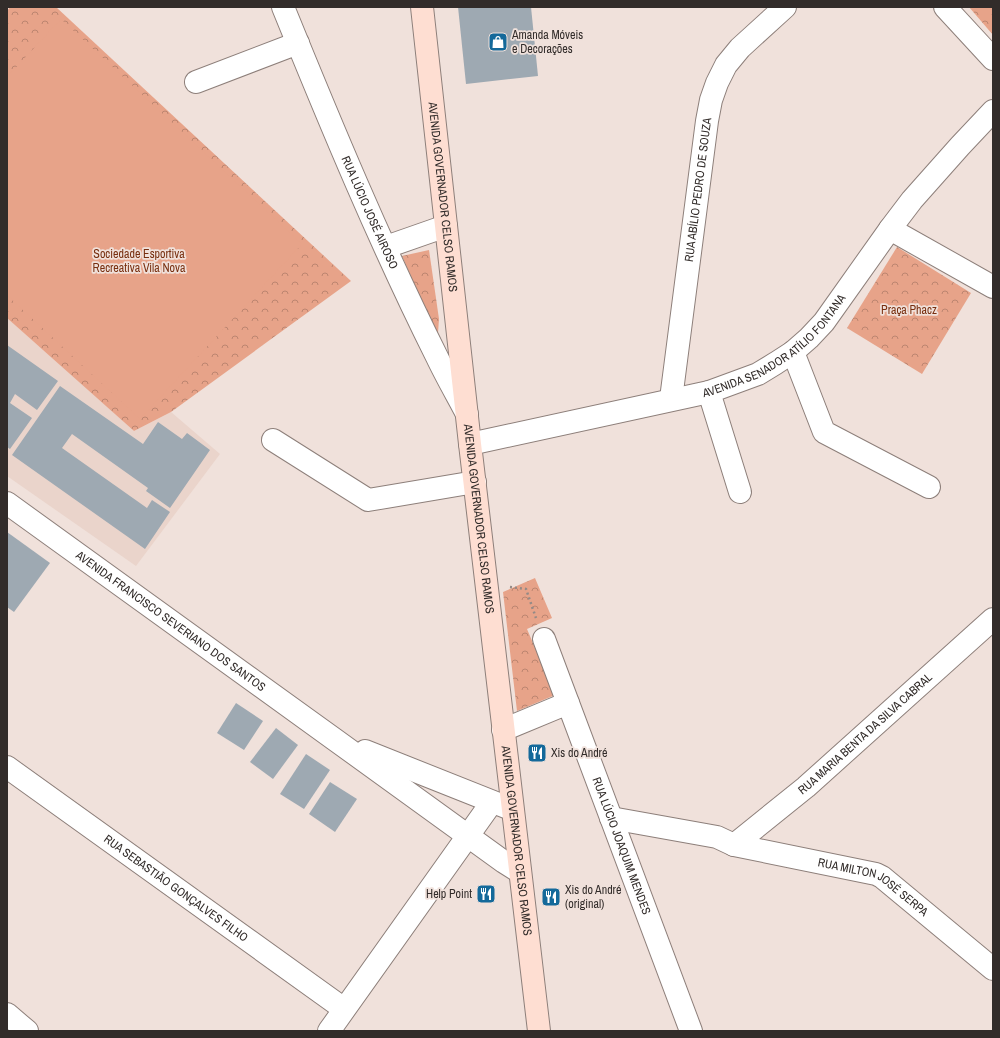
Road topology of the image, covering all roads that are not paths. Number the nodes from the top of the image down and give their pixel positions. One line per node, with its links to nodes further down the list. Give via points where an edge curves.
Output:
1 (283, 7): 5 (street, RUA LÚCIO JOSÉ AIROSO)
2 (422, 7): 9 (main road, AVENIDA GOVERNADOR CELSO RAMOS)
3 (785, 7): 15 (street, RUA ABÍLIO PEDRO DE SOUZA, via 740,48 726,65 711,100)
4 (945, 7): 6 (street)
5 (298, 43): 7 (street); 11 (street, RUA LÚCIO JOSÉ AIROSO)
6 (993, 59)
7 (196, 82)
8 (993, 111): 10 (street, AVENIDA SENADOR ATÍLIO FONTANA, via 936,172)
9 (446, 226): 11 (street); 16 (main road, AVENIDA GOVERNADOR CELSO RAMOS)
10 (890, 229): 12 (street); 13 (street, AVENIDA SENADOR ATÍLIO FONTANA, via 824,322)
11 (386, 247): 16 (street, RUA LÚCIO JOSÉ AIROSO, via 437,358)
12 (993, 287)
13 (793, 352): 14 (street, AVENIDA SENADOR ATÍLIO FONTANA, via 758,374); 20 (street, via 824,432)
14 (709, 392): 15 (street, AVENIDA SENADOR ATÍLIO FONTANA); 21 (street)
15 (671, 399): 18 (street, AVENIDA SENADOR ATÍLIO FONTANA)
16 (467, 414): 18 (main road, AVENIDA GOVERNADOR CELSO RAMOS)
17 (273, 440): 19 (street, via 368,500)
18 (470, 444): 19 (main road, AVENIDA GOVERNADOR CELSO RAMOS)
19 (475, 482): 26 (main road, AVENIDA GOVERNADOR CELSO RAMOS)
20 (929, 487)
21 (740, 492)
22 (7, 503): 27 (street, AVENIDA FRANCISCO SEVERIANO DOS SANTOS)
23 (993, 619): 33 (street, RUA MARIA BENTA DA SILVA CABRAL, via 806,787)
24 (544, 639): 25 (street, RUA LÚCIO JOAQUIM MENDES)
25 (568, 703): 26 (street); 31 (street, RUA LÚCIO JOAQUIM MENDES)
26 (504, 730): 30 (main road, AVENIDA GOVERNADOR CELSO RAMOS)
27 (334, 739): 29 (street, AVENIDA FRANCISCO SEVERIANO DOS SANTOS); 32 (street, AVENIDA FRANCISCO SEVERIANO DOS SANTOS)
28 (7, 767): 36 (street, RUA SEBASTIÃO GONÇALVES FILHO)
29 (492, 802): 30 (street, AVENIDA FRANCISCO SEVERIANO DOS SANTOS); 32 (street)
30 (513, 810): 34 (main road, AVENIDA GOVERNADOR CELSO RAMOS)
31 (613, 822): 33 (street, RUA MILTON JOSÉ SERPA, via 717,837); 41 (street, RUA LÚCIO JOAQUIM MENDES)
32 (468, 836): 34 (street, AVENIDA FRANCISCO SEVERIANO DOS SANTOS); 36 (street)
33 (734, 845): 35 (street, RUA MILTON JOSÉ SERPA, via 876,874)
34 (520, 872): 40 (main road, AVENIDA GOVERNADOR CELSO RAMOS)
35 (993, 968)
36 (344, 1009): 39 (street)
37 (7, 1014): 38 (street)
38 (27, 1031)
39 (329, 1031)
40 (539, 1031)
41 (691, 1031)

